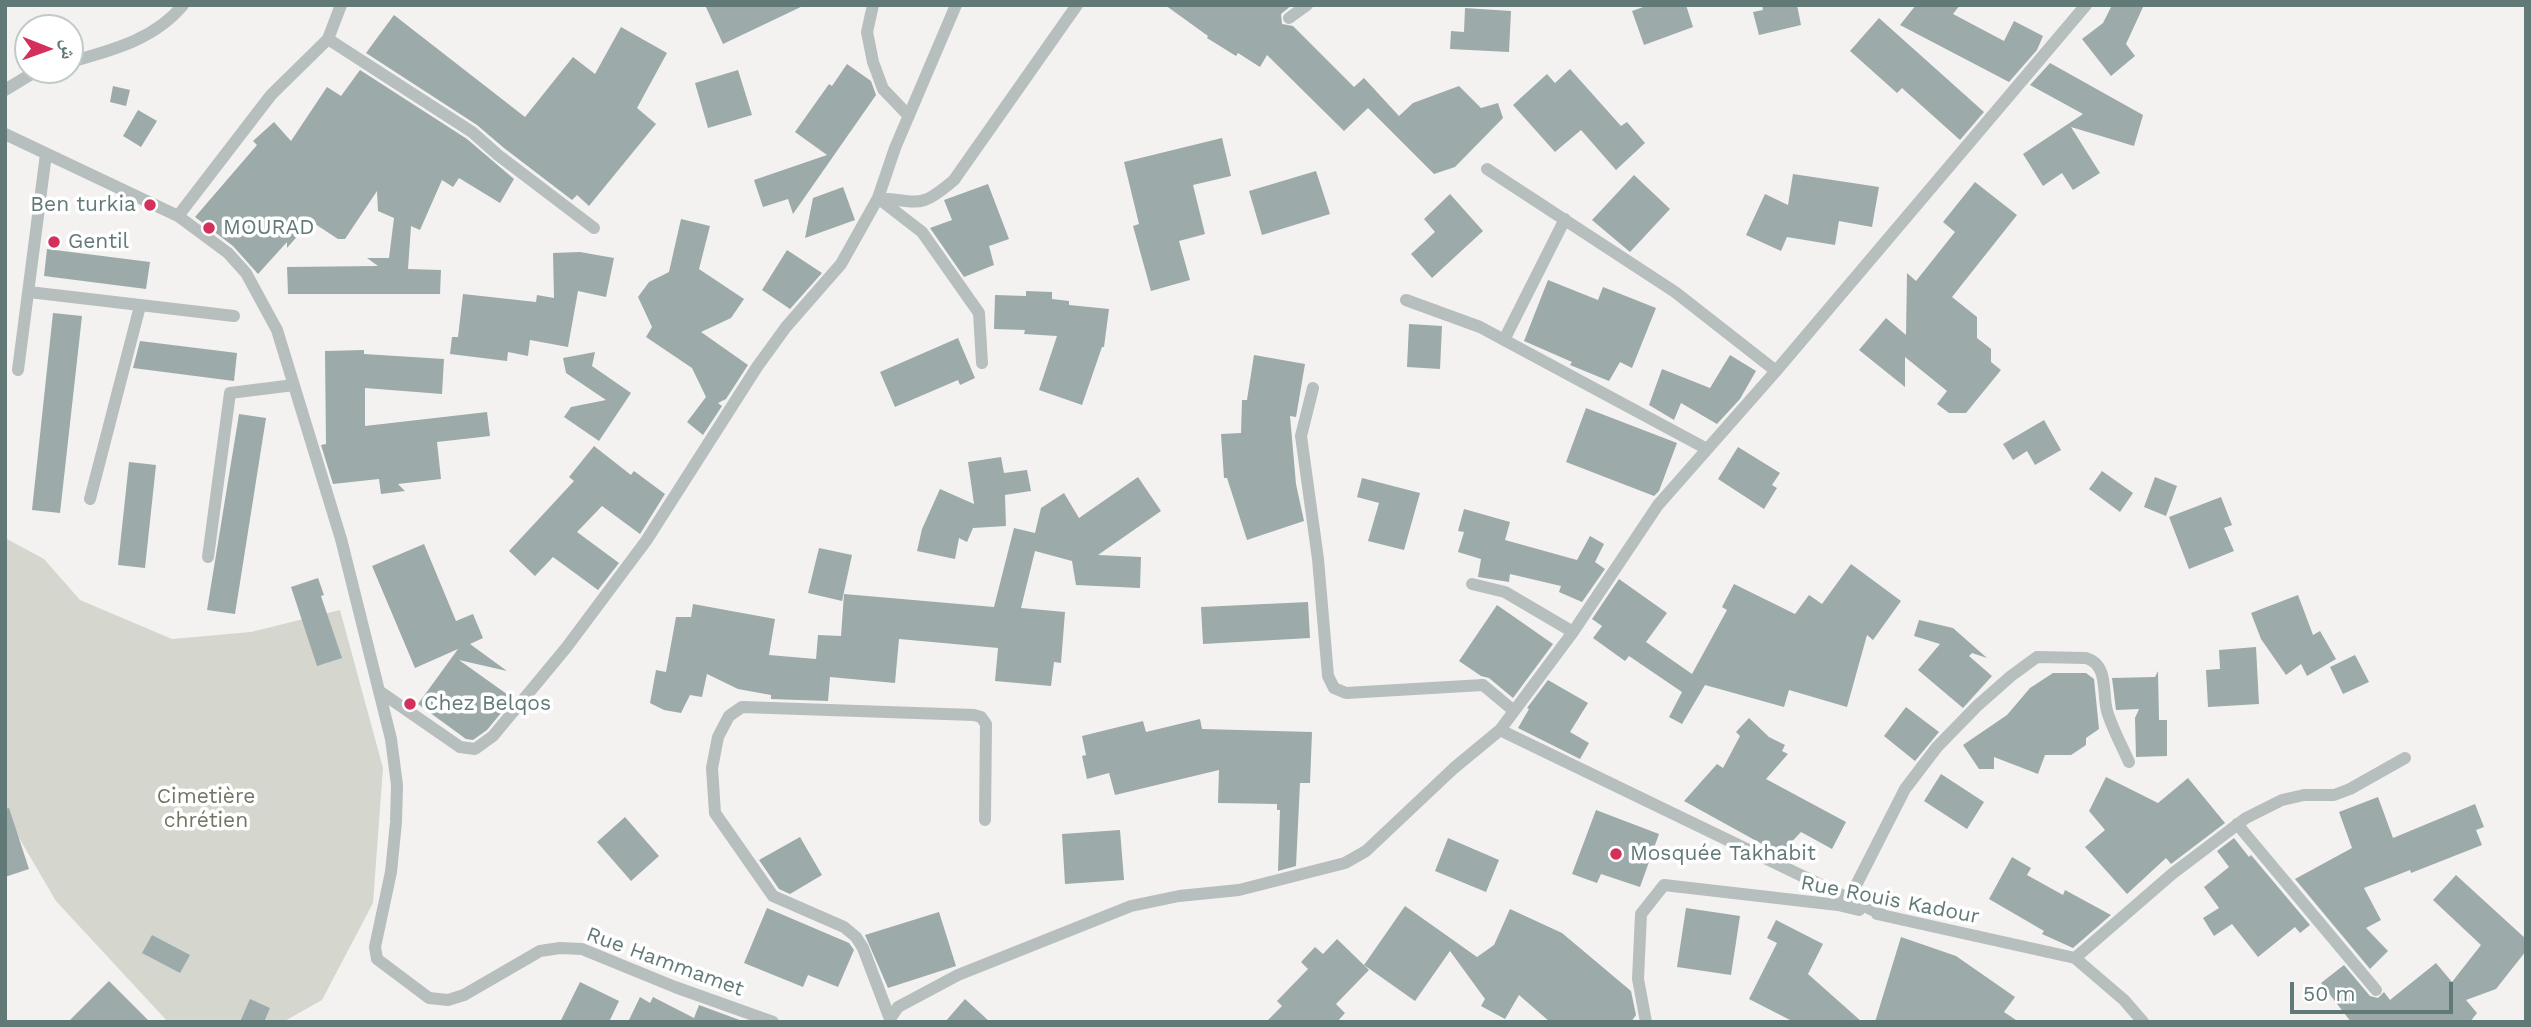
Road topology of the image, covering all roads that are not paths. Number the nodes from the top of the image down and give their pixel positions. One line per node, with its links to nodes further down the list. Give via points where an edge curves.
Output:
1 (183, 5): 10 (street, via 158,29)
2 (341, 5): 9 (street)
3 (873, 5): 11 (street, via 867,32 873,62 883,89)
4 (956, 5): 11 (street)
5 (1077, 5): 15 (street, via 954,180 919,203)
6 (1307, 5): 8 (street)
7 (2085, 5): 26 (street)
8 (1289, 18)
9 (328, 39): 16 (street, via 271,95); 18 (street, via 472,132)
10 (84, 58)
11 (909, 116): 15 (street)
12 (5, 134): 13 (street)
13 (46, 154): 16 (street); 19 (street)
14 (1487, 169): 17 (street)
15 (878, 198): 24 (street, via 922,232 979,313); 34 (street, via 841,264 757,368 646,541 493,736 475,750 460,747)
16 (178, 216): 27 (street, via 228,253 246,273 277,330)
17 (1565, 219): 23 (street); 26 (street, via 1675,292)
18 (594, 228)
19 (29, 292): 21 (street); 25 (street)
20 (1406, 300): 23 (street)
21 (140, 306): 22 (street); 30 (street)
22 (234, 316)
23 (1504, 340): 29 (street)
24 (982, 363)
25 (19, 370)
26 (1776, 371): 29 (street)
27 (294, 385): 31 (street, via 230,393); 34 (street, via 341,539)
28 (1313, 388): 35 (street, via 1301,436 1328,676 1334,688 1346,693 1483,685)
29 (1707, 449): 33 (street, via 1658,505)
30 (90, 499)
31 (208, 557)
32 (1472, 584): 33 (street, via 1505,592)
33 (1573, 632): 35 (street)
34 (379, 691): 46 (street, Rue Hammamet, via 397,785 391,872 377,933 377,959 429,998 448,1000 540,951 582,949)
35 (1514, 711): 36 (street)
36 (1500, 730): 41 (street); 45 (street, via 1366,851 1345,863 1239,890 1132,906 958,975 898,1007)
37 (2405, 758): 40 (street, via 2350,789 2282,800)
38 (2130, 762): 41 (street, via 2107,711 2099,666 2086,658 2037,657 1977,706 1937,747 1905,789)
39 (985, 820): 45 (street, via 986,724 981,717 742,707 729,716 718,737 712,768 715,813 773,896 844,927 856,937)
40 (2237, 824): 43 (street); 44 (street)
41 (1850, 899): 42 (street)
42 (1883, 915): 43 (street, Rue Rouis Kadour); 47 (street, Rue Rouis Kadour, via 1838,905 1664,885 1641,914 1639,978)
43 (2076, 958): 48 (street, Rue Rouis Kadour)
44 (2376, 990)
45 (890, 1020)
46 (773, 1022)
47 (1646, 1022)
48 (2143, 1022)

